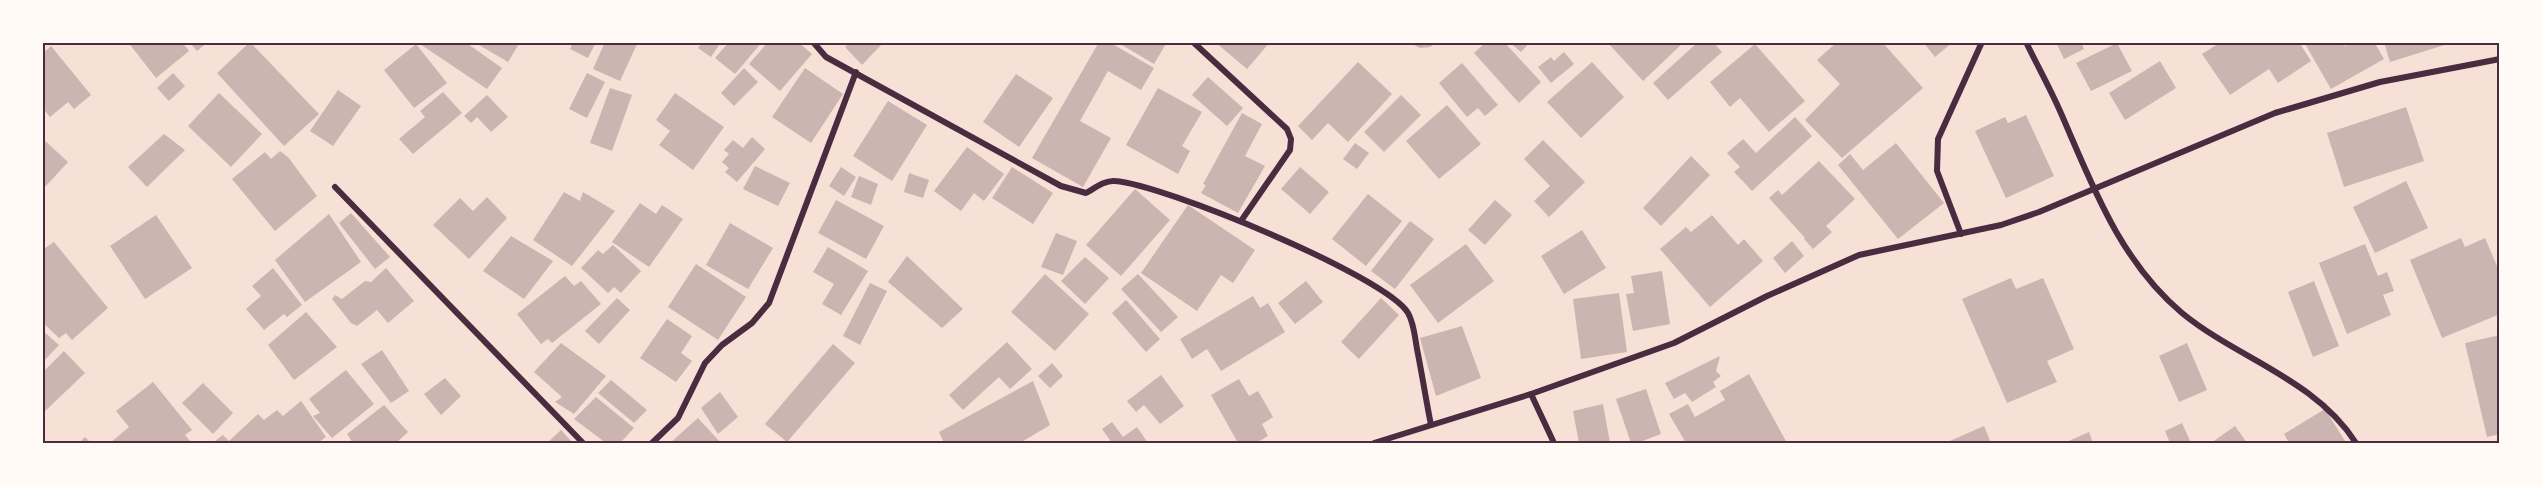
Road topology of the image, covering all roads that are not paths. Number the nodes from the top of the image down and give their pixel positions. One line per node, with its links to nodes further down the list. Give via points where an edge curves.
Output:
1 (813, 42): 6 (street, via 826,57)
2 (1193, 42): 9 (street, via 1287,129 1291,139 1290,150)
3 (1982, 42): 10 (street, via 1938,139 1937,171)
4 (2026, 42): 8 (street)
5 (2500, 59): 8 (street, via 2380,82 2275,113)
6 (856, 72): 9 (street, via 1069,189 1086,193 1113,180 1185,199); 14 (street, via 769,303 705,363 678,417)
7 (335, 187): 13 (street)
8 (2093, 187): 10 (street, via 2039,212); 17 (street, via 2116,235 2155,286 2182,313 2298,384 2348,430)
9 (1241, 221): 12 (street, via 1390,295 1408,313)
10 (1961, 234): 11 (street, via 1860,255 1674,343)
11 (1531, 394): 12 (street); 16 (street)
12 (1431, 425): 15 (street)
13 (583, 443)
14 (652, 443)
15 (1374, 443)
16 (1554, 443)
17 (2356, 443)

